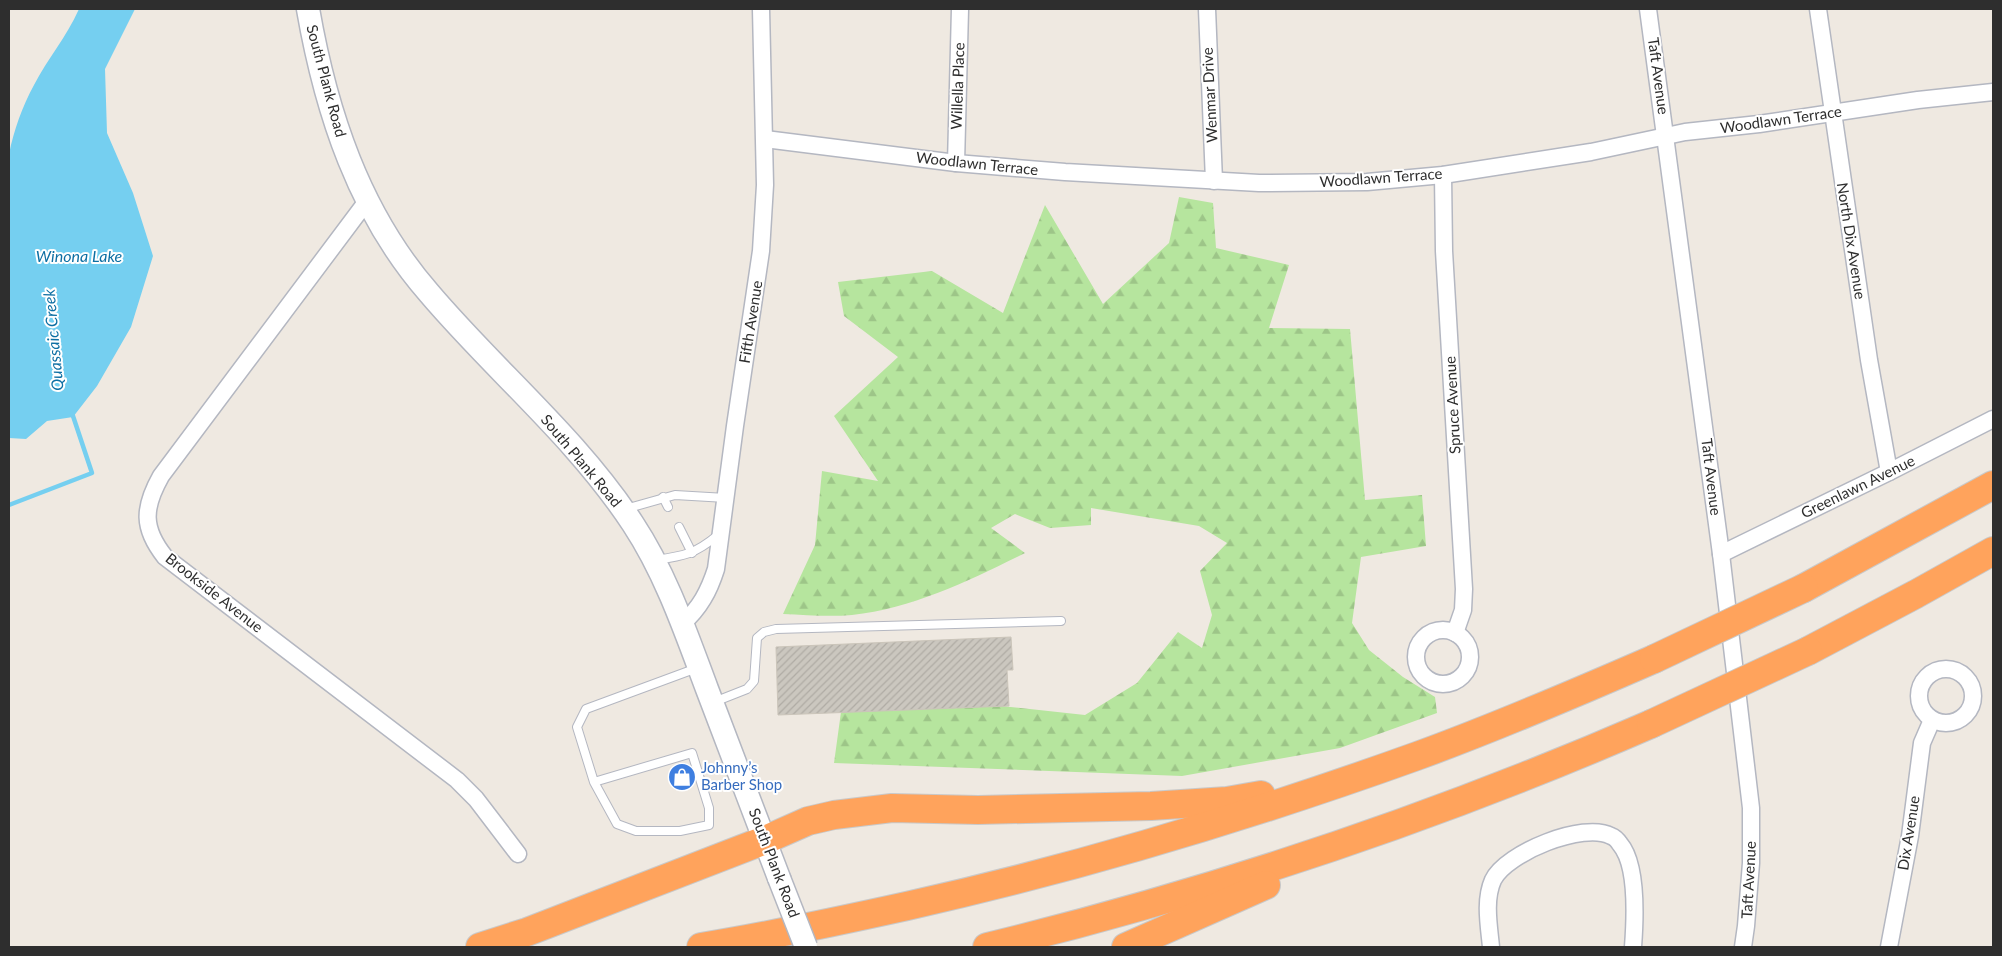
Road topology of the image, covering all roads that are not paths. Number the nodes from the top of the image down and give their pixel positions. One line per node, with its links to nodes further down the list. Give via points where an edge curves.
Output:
1 (308, 9): 14 (main road, South Plank Road, via 328,102)
2 (761, 9): 10 (street, Fifth Avenue)
3 (960, 9): 11 (street, Willella Place)
4 (1207, 9): 13 (street, Wenmar Drive)
5 (1648, 9): 9 (street, Taft Avenue)
6 (1818, 9): 8 (street, North Dix Avenue)
7 (1993, 92): 8 (street, Woodlawn Terrace)
8 (1831, 113): 9 (street, Woodlawn Terrace); 16 (street, North Dix Avenue)
9 (1666, 137): 12 (street, Woodlawn Terrace); 26 (street, Taft Avenue)
10 (765, 139): 11 (street, Woodlawn Terrace); 19 (street, Fifth Avenue, via 761,251)
11 (956, 163): 13 (street, Woodlawn Terrace)
12 (1443, 175): 13 (street, Woodlawn Terrace, via 1368,182 1259,184); 30 (street, Spruce Avenue, via 1444,261 1464,589 1463,610)
13 (1214, 181)
14 (367, 201): 21 (main road, South Plank Road, via 391,242 427,292 572,446); 38 (street, Brookside Avenue, via 161,476 147,512 148,527 154,543 165,557 457,780 476,799)
15 (1993, 419): 16 (street, Greenlawn Avenue)
16 (1889, 472): 26 (street, Greenlawn Avenue)
17 (1993, 485): 34 (highway, bridge, via 1804,588 1654,659)
18 (663, 497): 19 (lane, via 674,494); 20 (lane); 21 (lane)
19 (726, 498): 23 (street, Fifth Avenue)
20 (668, 507)
21 (623, 509): 27 (main road, South Plank Road)
22 (678, 527): 25 (lane)
23 (721, 533): 25 (lane); 29 (street, Fifth Avenue, via 710,587 701,604)
24 (1993, 551): 36 (highway, bridge, via 1808,651 1651,724)
25 (692, 553): 27 (lane)
26 (1721, 554): 46 (street, Taft Avenue, via 1751,808 1752,862)
27 (654, 560): 29 (main road, South Plank Road)
28 (1061, 621): 32 (lane, via 776,628 757,638 754,680 747,689)
29 (682, 624): 31 (main road, South Plank Road)
30 (1456, 633)
31 (699, 667): 32 (main road, South Plank Road); 35 (lane, via 586,709 577,727)
32 (713, 703): 37 (main road, South Plank Road)
33 (1932, 720): 47 (street, Dix Avenue, via 1922,743 1910,836)
34 (1419, 755): 37 (highway, via 1263,795 1227,801 1151,806 863,810 808,821); 40 (highway, via 1194,831 1028,877 862,916)
35 (594, 782): 35 (lane, via 692,753 709,808 709,825 680,831 636,831 618,824)
36 (1438, 809): 42 (highway, via 1203,889); 43 (highway)
37 (765, 840): 39 (highway); 41 (main road, South Plank Road, bridge)
38 (518, 854)
39 (480, 947)
40 (701, 947)
41 (806, 947)
42 (987, 947)
43 (1126, 947)
44 (1491, 947): 45 (street, via 1487,906 1494,878 1503,867 1547,842 1598,832 1612,836 1630,863 1636,912)
45 (1633, 947)
46 (1743, 947)
47 (1889, 947)

